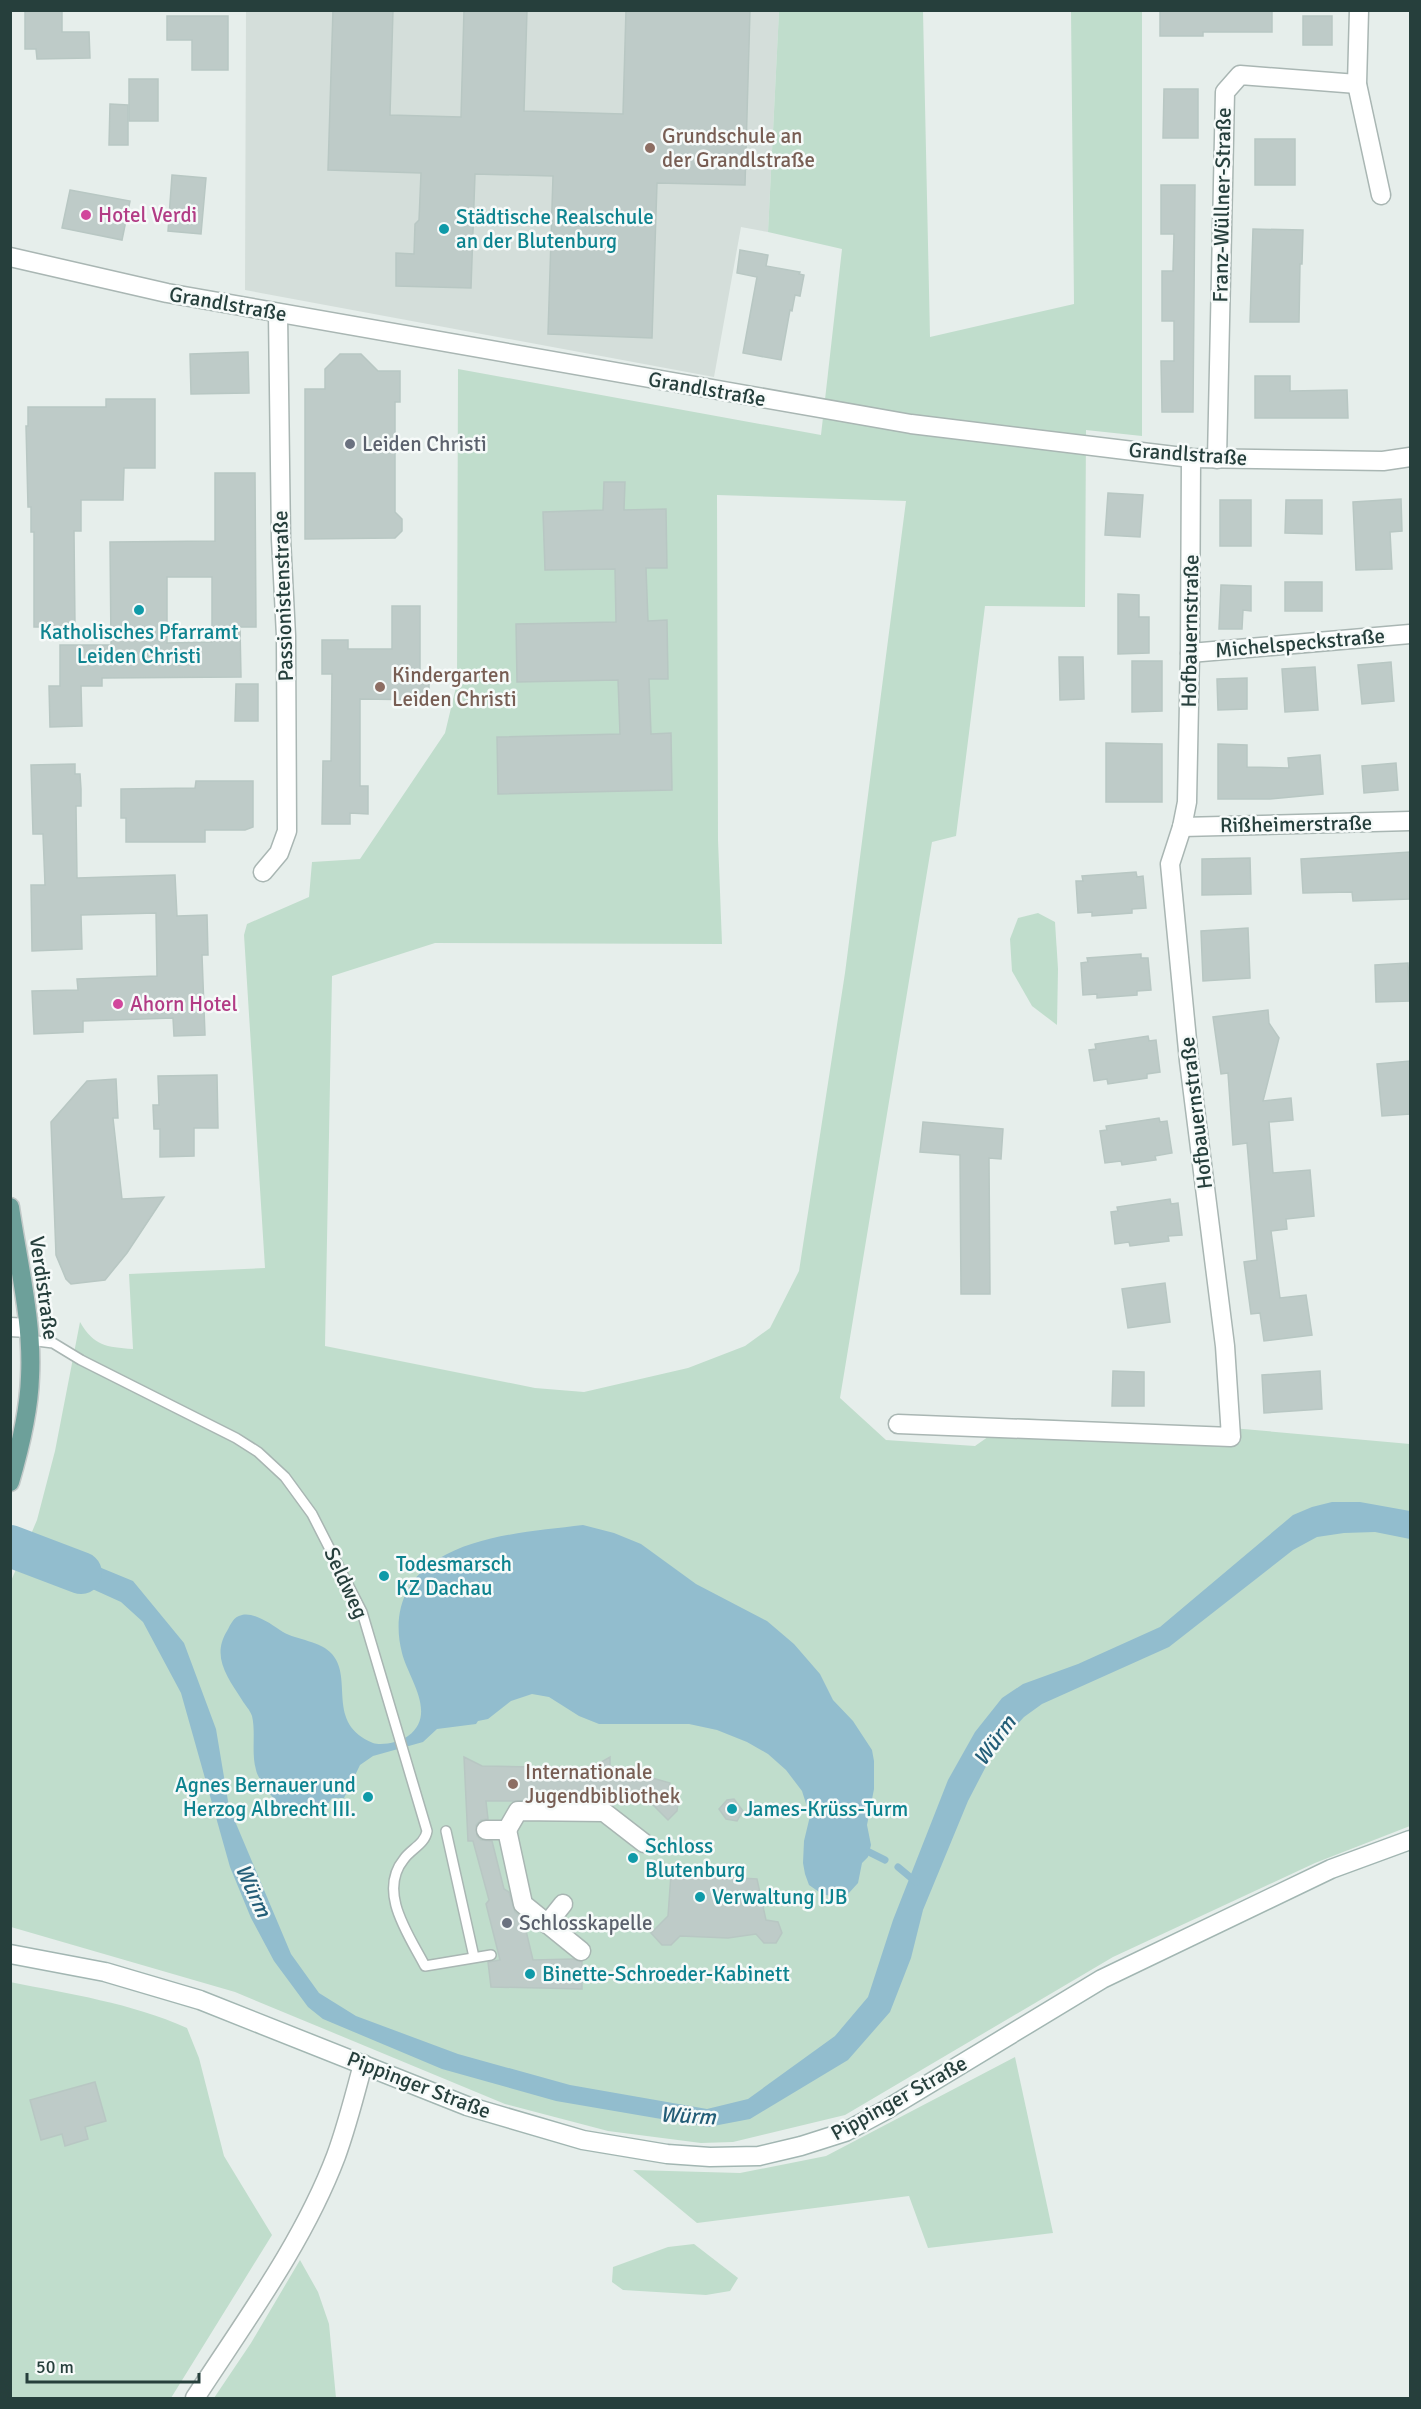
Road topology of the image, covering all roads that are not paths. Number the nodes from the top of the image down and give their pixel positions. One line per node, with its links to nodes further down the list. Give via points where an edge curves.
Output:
1 (1359, 10): 2 (street)
2 (1357, 84): 3 (street); 8 (street, Franz-Wüllner-Straße, via 1240,75 1225,92)
3 (1381, 195)
4 (10, 257): 5 (street, Grandlstraße, via 167,293)
5 (278, 313): 7 (street, Grandlstraße, via 911,424); 13 (street, Passionistenstraße, via 287,831 279,853)
6 (1410, 457): 8 (street, Grandlstraße, via 1383,461)
7 (1191, 458): 8 (street, Grandlstraße); 10 (street, Hofbauernstraße)
8 (1217, 459)
9 (1410, 634): 10 (street, Michelspeckstraße)
10 (1190, 653): 12 (street, Hofbauernstraße, via 1187,802)
11 (1410, 821): 12 (street, Rißheimerstraße)
12 (1182, 827): 16 (street, Hofbauernstraße, via 1170,864 1189,1061 1225,1346 1231,1437)
13 (263, 872)
14 (10, 1207): 15 (main road, Verdistraße)
15 (23, 1332): 17 (main road, Verdistraße, via 30,1377 25,1420); 28 (lane, Seldweg, via 53,1343 236,1438 285,1477 312,1514 362,1612 427,1834 396,1872 394,1901 425,1966)
16 (898, 1424)
17 (10, 1482)
18 (486, 1830): 19 (street)
19 (507, 1830): 22 (street, via 518,1811 604,1812 616,1826); 24 (street, via 523,1904)
20 (446, 1831): 28 (lane)
21 (1410, 1839): 29 (street, Pippinger Straße, via 1331,1869 1102,1979 845,2132 759,2156 667,2154 583,2140 467,2106)
22 (644, 1843)
23 (563, 1905): 24 (street)
24 (547, 1923): 25 (street)
25 (581, 1951)
26 (10, 1954): 29 (street, Pippinger Straße, via 105,1972 166,1989)
27 (491, 1955): 28 (lane)
28 (474, 1958)
29 (363, 2064): 30 (street, via 336,2156 318,2197 293,2244)
30 (195, 2398)

